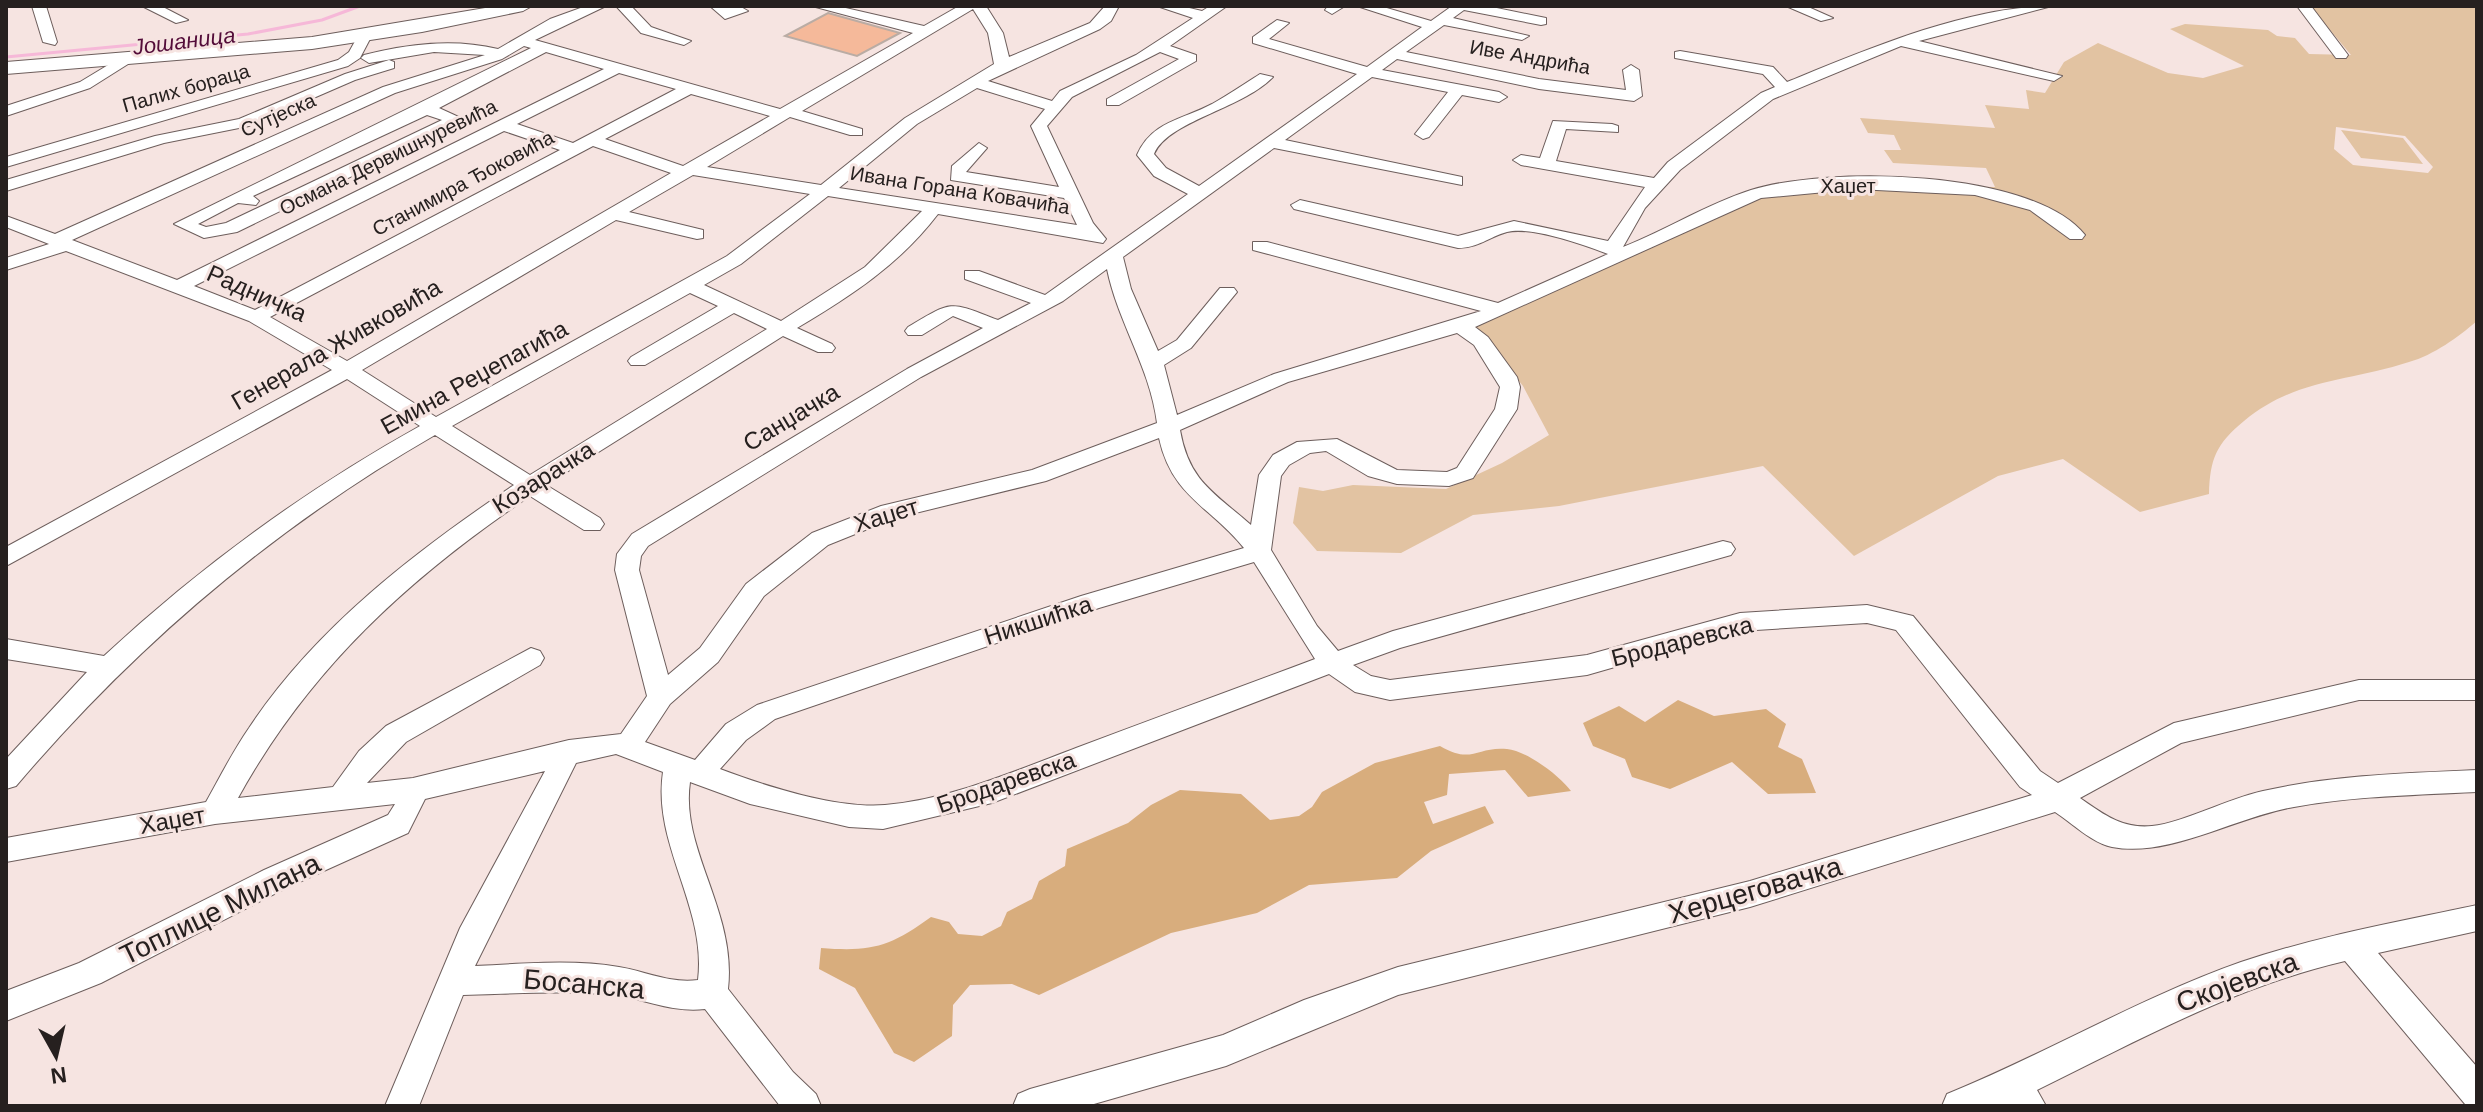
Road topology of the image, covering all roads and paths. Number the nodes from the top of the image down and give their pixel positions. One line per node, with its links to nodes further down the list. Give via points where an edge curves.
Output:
1 (39, 6): 28 (street)
2 (149, 6): 19 (street)
3 (523, 6): 24 (main road)
4 (599, 6): 25 (street, Сутјеска)
5 (623, 6): 26 (street, via 646,30)
6 (819, 6): 22 (street)
7 (969, 6): 22 (street, Генерала Живковића)
8 (978, 6): 38 (street, via 1000,49)
9 (1112, 6): 38 (street, Емина Реџепагића, via 1106,18 1084,33)
10 (1164, 6): 17 (street)
11 (1220, 6): 17 (street)
12 (1364, 6): 16 (street)
13 (1793, 6): 18 (street)
14 (2045, 6): 27 (street)
15 (2304, 6): 34 (street)
16 (1450, 14): 20 (street); 23 (street); 32 (street)
17 (1203, 16): 30 (street)
18 (1826, 18)
19 (181, 20)
20 (1541, 21)
21 (1282, 23): 42 (street, Иве Андрића, via 1258,40)
22 (925, 31): 54 (street, Генерала Живковића)
23 (1521, 32)
24 (364, 37): 35 (main road); 36 (street)
25 (522, 41): 29 (street); 31 (street, Сутјеска)
26 (684, 41)
27 (1900, 41): 43 (street); 47 (street)
28 (50, 42)
29 (545, 47): 40 (street); 52 (street)
30 (1160, 47): 50 (street, via 1191,58); 51 (street, via 1070,91)
31 (500, 54): 36 (street, Палих бораца, via 437,45); 84 (street, Сутјеска, via 389,90)
32 (1393, 54): 41 (street, Иве Андрића, via 1539,84 1634,96); 42 (street)
33 (1680, 55): 47 (street, via 1768,70)
34 (2341, 55)
35 (128, 59): 39 (main road); 53 (street, via 76,89)
36 (348, 60): 66 (street, Палих бораца)
37 (389, 65): 71 (street, via 243,123 161,139)
38 (1002, 66): 45 (street, Емина Реџепагића)
39 (6, 68)
40 (618, 68): 46 (street); 56 (street, Османа Дервишнуревића)
41 (1631, 70)
42 (1368, 72): 48 (street, Иве Андрића); 60 (street)
43 (2054, 76)
44 (1265, 77): 74 (street, via 1214,110 1158,132 1150,142 1145,155 1160,172)
45 (975, 82): 51 (street); 72 (street, Емина Реџепагића, via 911,121)
46 (690, 88): 54 (street); 61 (street, Станимира Ђоковића)
47 (1785, 89): 70 (street, via 1743,112)
48 (1458, 90): 49 (street, Иве Андрића); 59 (street)
49 (1499, 97)
50 (1113, 102)
51 (1053, 106): 73 (street, via 1038,130)
52 (426, 109): 55 (street); 63 (street, Радничка)
53 (6, 111)
54 (783, 112): 58 (street); 68 (street, Генерала Живковића)
55 (453, 120): 56 (street); 65 (street, Радничка)
56 (498, 127): 61 (street); 91 (street, Османа Дервишнуревића)
57 (1612, 129): 67 (street, via 1559,124)
58 (856, 132)
59 (1423, 134)
60 (1269, 142): 69 (street); 74 (street)
61 (583, 144): 68 (street); 96 (street, Станимира Ђоковића)
62 (979, 148): 73 (street, via 957,176)
63 (336, 150): 65 (street); 75 (street, Радничка)
64 (1521, 160): 67 (street)
65 (370, 161): 77 (street, Радничка)
66 (6, 162)
67 (1547, 164): 70 (street)
68 (687, 170): 72 (street); 79 (street, Генерала Живковића)
69 (1456, 181)
70 (1657, 184): 86 (street, via 1629,218)
71 (6, 186)
72 (822, 190): 78 (street, Ивана Горана Ковачића); 90 (street, Емина Реџепагића, via 760,242)
73 (1069, 194): 81 (street)
74 (1200, 194): 87 (street)
75 (237, 197): 77 (street); 77 (street, Радничка, via 183,224 217,232)
76 (1300, 205): 86 (street, via 1458,242 1480,241 1508,226)
77 (270, 209)
78 (933, 209): 81 (street, Ивана Горана Ковачића); 99 (street, Козарачка, via 886,259)
79 (613, 214): 82 (street); 104 (street, Генерала Живковића)
80 (6, 221): 84 (street, Радничка)
81 (1091, 233): 87 (street)
82 (697, 234)
83 (2076, 235): 86 (street, Хаџет, via 2035,206 1986,191 1800,186 1749,196)
84 (62, 242): 88 (street, Сутјеска); 91 (street, Радничка)
85 (1260, 246): 95 (street)
86 (1617, 250): 95 (street, Хаџет)
87 (1114, 257): 93 (street, Санџачка); 103 (street, Бродаревска, via 1119,292)
88 (6, 264)
89 (972, 275): 93 (street)
90 (690, 286): 94 (street); 106 (street, Емина Реџепагића)
91 (178, 287): 96 (street, Радничка)
92 (1227, 292): 103 (street, via 1184,344)
93 (1047, 302): 98 (street, Санџачка)
94 (732, 306): 99 (street); 102 (street)
95 (1501, 310): 97 (street, Хаџет)
96 (256, 317): 104 (street, Радничка)
97 (1461, 326): 105 (street, Хаџет, via 1281,378); 110 (street, via 1481,341 1510,387 1506,409 1462,476 1386,475 1329,444 1297,450 1273,470)
98 (998, 327): 100 (street, via 952,309); 117 (street, Санџачка, via 826,425 634,545 627,570)
99 (782, 328): 101 (street); 107 (street, Козарачка)
100 (915, 331)
101 (825, 348)
102 (638, 361)
103 (1153, 363): 105 (street, Бродаревска)
104 (347, 370): 106 (street, Радничка); 111 (street, Генерала Живковића)
105 (1168, 426): 110 (street, Бродаревска, via 1184,476); 117 (street, Хаџет, via 1038,476 889,512 820,539 755,590 709,655)
106 (439, 427): 107 (street, Радничка); 115 (street, Емина Реџепагића, via 275,526 217,570)
107 (527, 487): 108 (street, Радничка); 126 (street, Козарачка, via 424,559 311,671 247,752)
108 (592, 524)
109 (1723, 549): 114 (street, Бродаревска, via 1393,640)
110 (1259, 552): 114 (street, Бродаревска); 120 (street, Никшићка, via 1090,602 774,709 744,725)
111 (6, 558)
112 (6, 649): 115 (street)
113 (531, 658): 124 (street, via 396,734 369,759)
114 (1331, 663): 120 (street, Бродаревска, via 982,795 883,817 849,815 750,792); 125 (street, Бродаревска, via 1358,685 1390,690 1587,665 1740,622 1883,616 1904,623 2012,761)
115 (113, 667): 121 (street, Емина Реџепагића)
116 (2477, 690): 125 (street, Херцеговачка, via 2359,690 2174,734)
117 (661, 697): 118 (street, Хаџет)
118 (629, 744): 119 (street, Хаџет); 120 (street, Бродаревска)
119 (569, 751): 123 (street, Хаџет); 130 (street, via 471,938)
120 (689, 770): 131 (street, via 673,783 681,832 716,944)
121 (6, 778)
122 (2477, 781): 125 (street, Бродаревска, via 2295,795 2153,838 2111,835)
123 (413, 790): 124 (street, Хаџет); 132 (street, Топлице Милана, via 398,824 275,879 90,973)
124 (340, 800): 126 (street, Хаџет)
125 (2055, 800): 137 (street, Херцеговачка, via 1750,894 1387,985 1226,1050)
126 (215, 812): 127 (street, Хаџет)
127 (6, 850)
128 (2477, 918): 129 (street, Скојевска)
129 (2353, 947): 133 (street); 134 (street, Скојевска, via 2284,961 2151,1014)
130 (456, 981): 131 (street, Босанска, via 573,977 618,981 682,997); 135 (street)
131 (712, 993): 136 (street)
132 (6, 1006)
133 (2477, 1092)
134 (2020, 1096): 138 (street, Скојевска)
135 (402, 1106)
136 (804, 1106)
137 (1030, 1106)
138 (1959, 1106)

